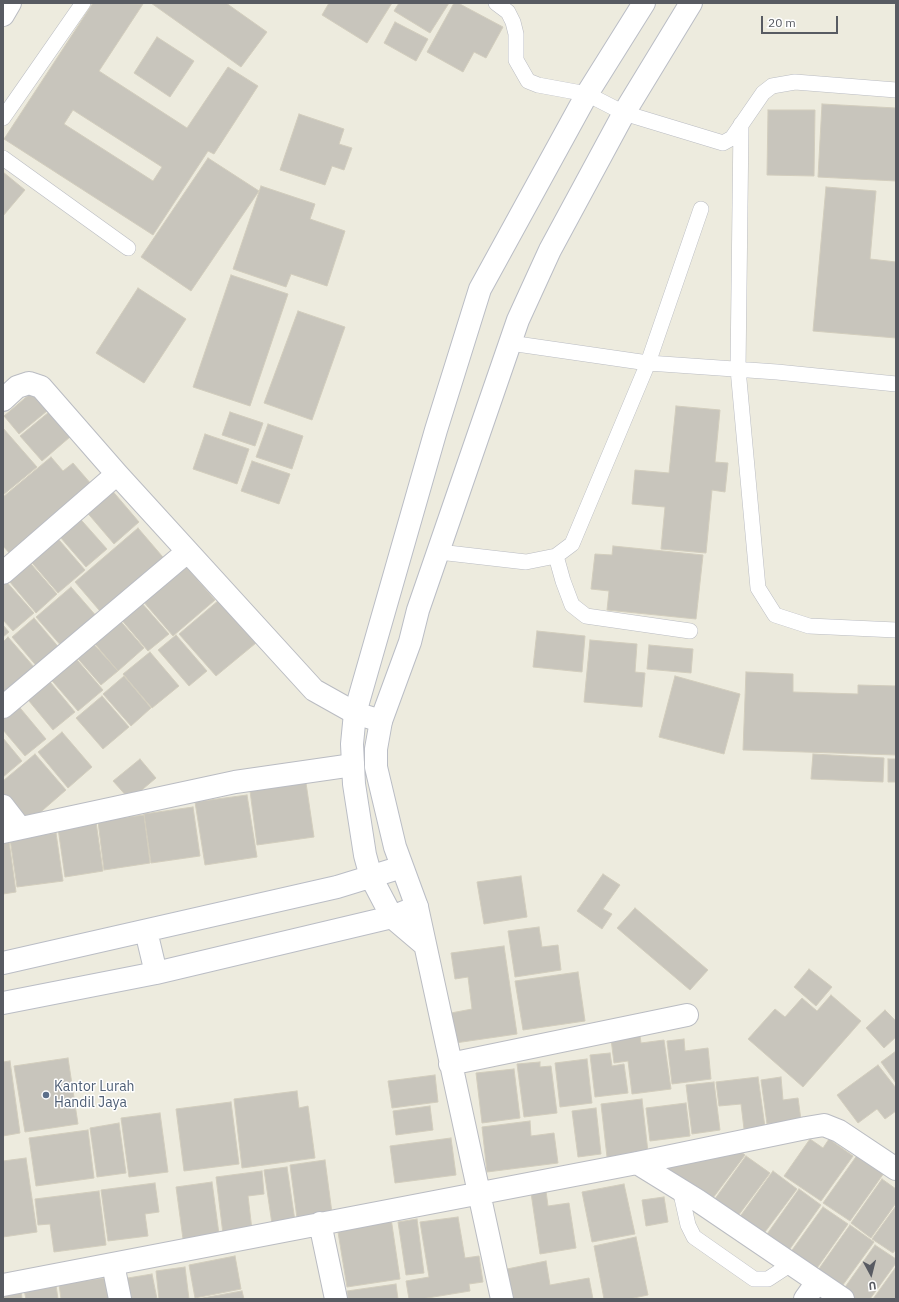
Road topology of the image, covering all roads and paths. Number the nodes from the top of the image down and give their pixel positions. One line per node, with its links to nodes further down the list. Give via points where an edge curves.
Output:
1 (10, 3): 6 (street)
2 (84, 3): 10 (lane)
3 (496, 3): 8 (lane, via 508,12 513,22 516,34 516,60 528,81)
4 (644, 3): 8 (street)
5 (691, 3): 9 (street)
6 (3, 15)
7 (896, 90): 11 (lane, via 795,82 772,86 763,93)
8 (587, 94): 9 (lane); 28 (street, via 480,289 436,430)
9 (624, 113): 11 (lane, via 723,143 732,138); 15 (street, via 550,250)
10 (3, 118)
11 (741, 124): 17 (lane)
12 (3, 158): 14 (lane)
13 (701, 209): 16 (lane)
14 (128, 248)
15 (510, 343): 16 (lane); 22 (street)
16 (648, 363): 17 (lane); 23 (lane, via 572,544)
17 (738, 370): 18 (lane); 25 (lane, via 758,588 775,615 809,626)
18 (896, 384)
19 (3, 400): 20 (street, via 17,387 29,383 41,387)
20 (117, 474): 21 (street); 24 (street)
21 (187, 552): 27 (street); 28 (street, via 314,690)
22 (438, 552): 23 (lane, via 526,562); 29 (street)
23 (556, 556): 26 (lane, via 572,605 586,616)
24 (3, 573)
25 (896, 630)
26 (690, 631)
27 (3, 707)
28 (357, 708): 29 (street); 30 (street, via 352,744)
29 (382, 716): 33 (street, via 376,748 376,767)
30 (353, 765): 32 (street, via 235,782); 34 (street, via 365,855)
31 (3, 806): 32 (street)
32 (11, 830)
33 (402, 867): 34 (street); 35 (street)
34 (371, 877): 36 (street); 37 (street)
35 (417, 907): 36 (street); 38 (street)
36 (392, 917): 38 (street); 40 (street)
37 (146, 932): 39 (street); 40 (street)
38 (425, 945): 43 (street)
39 (3, 963)
40 (156, 973): 41 (street)
41 (3, 1003)
42 (688, 1015): 43 (street)
43 (450, 1064): 47 (street)
44 (637, 1163): 45 (street, via 824,1125 839,1130); 46 (street); 47 (street)
45 (896, 1169)
46 (680, 1189): 50 (street); 50 (lane, via 688,1225 694,1238 754,1279 768,1279)
47 (479, 1192): 48 (street); 55 (street)
48 (320, 1223): 49 (street); 54 (street)
49 (113, 1264): 51 (street); 53 (street)
50 (791, 1264): 52 (street)
51 (3, 1285)
52 (811, 1290): 56 (street)
53 (120, 1299)
54 (336, 1299)
55 (502, 1299)
56 (843, 1299)

